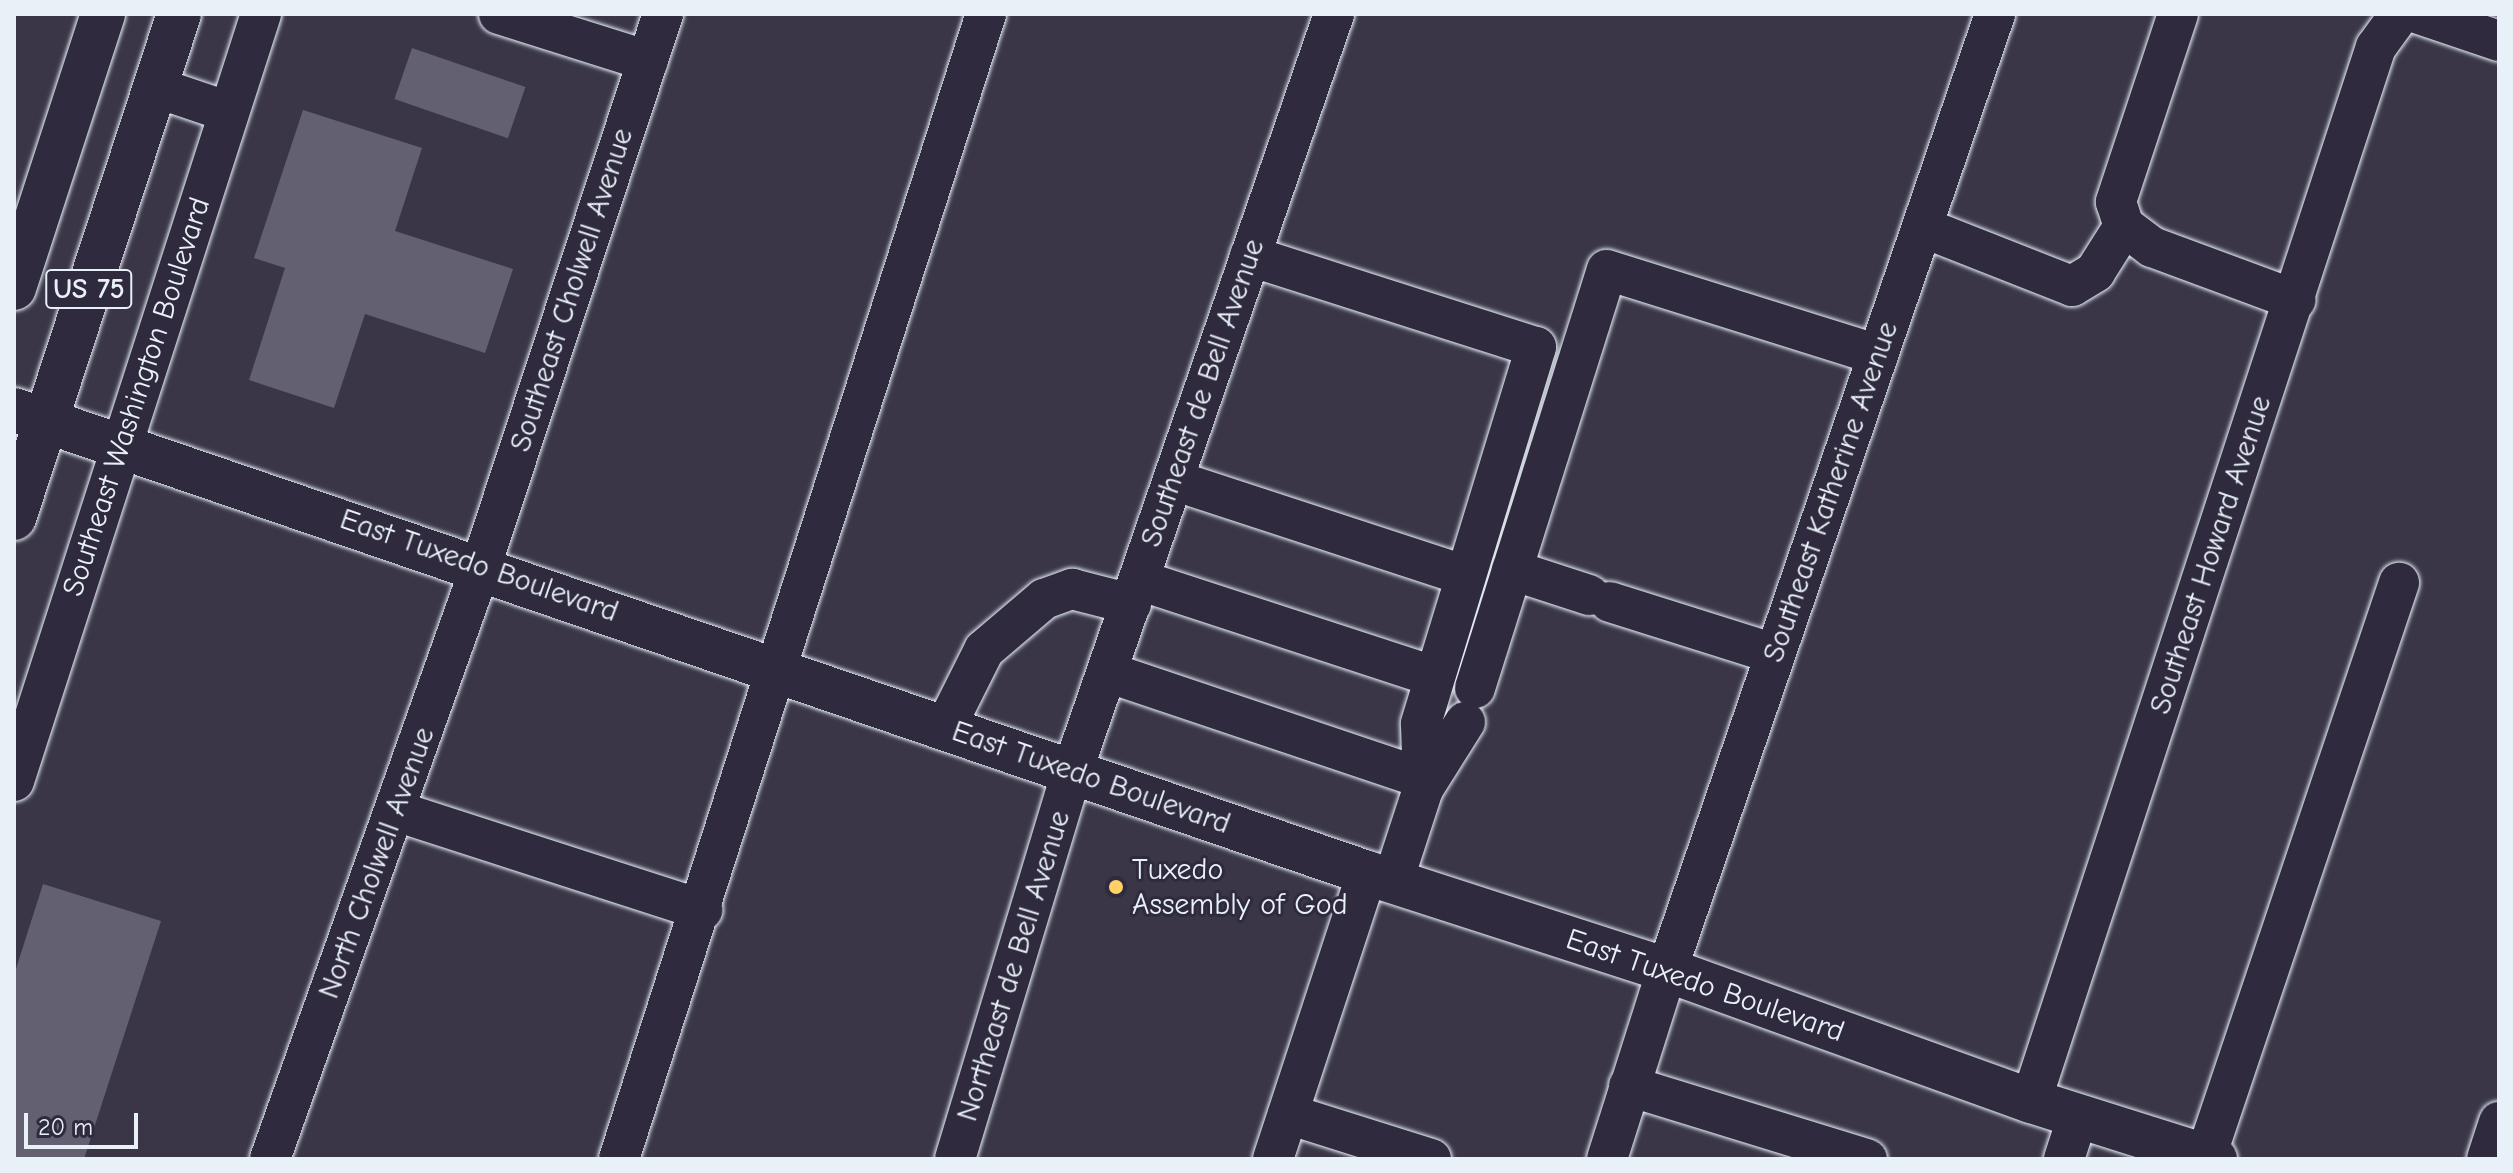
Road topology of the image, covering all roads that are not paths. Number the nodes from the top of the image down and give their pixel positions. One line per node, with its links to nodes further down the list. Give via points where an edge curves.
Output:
1 (103, 14): 19 (main road, US 75)
2 (179, 14): 14 (main road, US 75)
3 (261, 14): 15 (street, Southeast Washington Boulevard)
4 (499, 14): 13 (street)
5 (663, 14): 13 (street, Southeast Cholwell Avenue)
6 (986, 14): 32 (street)
7 (1334, 14): 18 (street, Southeast de Bell Avenue)
8 (1995, 14): 17 (street, Southeast Katherine Avenue)
9 (2178, 14): 16 (street, via 2116,202)
10 (2400, 14): 20 (street, Southeast Howard Avenue, via 2376,47)
11 (2419, 14): 12 (street)
12 (2499, 41)
13 (648, 61): 26 (street, Southeast Cholwell Avenue)
14 (155, 87): 15 (street); 22 (main road, US 75)
15 (229, 112): 23 (street, Southeast Washington Boulevard)
16 (2124, 226): 17 (street, via 2095,272 2072,286); 20 (street, via 2152,247)
17 (1922, 227): 21 (street, Southeast Katherine Avenue)
18 (1250, 256): 24 (street, Southeast de Bell Avenue); 28 (street, via 1536,347)
19 (14, 288)
20 (2295, 300): 44 (street, Southeast Howard Avenue)
21 (1878, 355): 27 (street, via 1607,270); 31 (street, Southeast Katherine Avenue)
22 (30, 415): 23 (main road, East Tuxedo Boulevard); 25 (main road, US 75)
23 (120, 445): 26 (main road, East Tuxedo Boulevard); 37 (street, Southeast Washington Boulevard)
24 (1173, 480): 28 (street); 30 (street, Southeast de Bell Avenue)
25 (14, 518)
26 (481, 566): 32 (main road, East Tuxedo Boulevard); 39 (street, North Cholwell Avenue)
27 (1512, 570): 31 (street); 38 (street, via 1470,705)
28 (1466, 576): 34 (street)
29 (2399, 583): 48 (street)
30 (1135, 592): 33 (street, Southeast de Bell Avenue); 34 (street); 35 (street, via 1072,589 1044,599 984,650)
31 (1775, 654): 42 (street, Southeast Katherine Avenue)
32 (774, 668): 35 (main road, East Tuxedo Boulevard); 41 (street)
33 (1107, 672): 36 (street, Southeast de Bell Avenue); 38 (street)
34 (1435, 677): 38 (street, via 1421,724)
35 (945, 728): 36 (main road, East Tuxedo Boulevard)
36 (1072, 772): 40 (main road, East Tuxedo Boulevard); 51 (street, Northeast de Bell Avenue)
37 (14, 781)
38 (1422, 783): 40 (street)
39 (396, 811): 41 (street); 49 (street, North Cholwell Avenue)
40 (1380, 877): 42 (main road, East Tuxedo Boulevard); 45 (street)
41 (702, 910): 50 (street)
42 (1667, 970): 43 (street, Southeast Katherine Avenue); 44 (main road, East Tuxedo Boulevard)
43 (1629, 1086): 54 (street, Southeast Katherine Avenue); 55 (street)
44 (2031, 1101): 46 (main road, East Tuxedo Boulevard)
45 (1288, 1114): 52 (street); 53 (street)
46 (2078, 1116): 48 (main road, East Tuxedo Boulevard); 56 (street)
47 (2499, 1122): 57 (street)
48 (2210, 1158)
49 (270, 1159)
50 (619, 1159)
51 (955, 1159)
52 (1273, 1159)
53 (1431, 1159)
54 (1607, 1159)
55 (1867, 1159)
56 (2064, 1159)
57 (2487, 1159)

